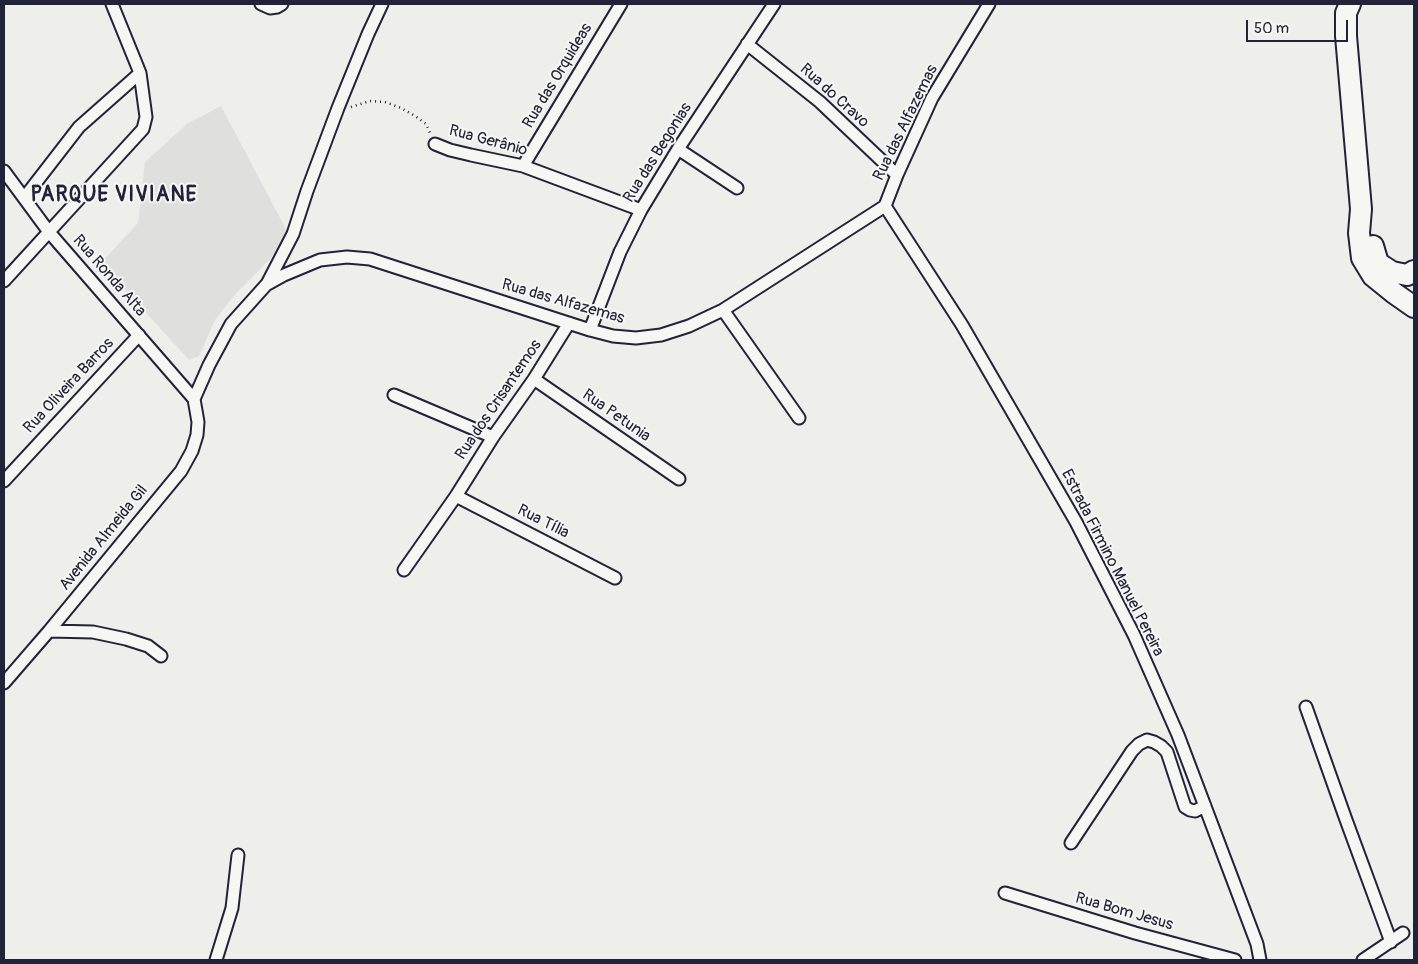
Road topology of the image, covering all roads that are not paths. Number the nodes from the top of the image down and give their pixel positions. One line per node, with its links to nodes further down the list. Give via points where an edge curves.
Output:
1 (112, 4): 10 (street)
2 (260, 4): 3 (street, via 270,8)
3 (282, 4)
4 (382, 4): 24 (street, via 338,108 293,234)
5 (621, 4): 13 (street, Rua das Orquideas)
6 (774, 4): 9 (street, Rua das Begonias)
7 (989, 4): 15 (street, Rua das Alfazemas, via 932,98)
8 (1350, 4): 19 (highway, via 1346,13 1346,36)
9 (747, 44): 12 (street, Rua das Begonias); 15 (street, Rua do Cravo, via 814,97)
10 (140, 73): 17 (street, via 79,127); 21 (street, via 146,117 143,129)
11 (435, 144): 13 (street, Rua Gerânio)
12 (678, 149): 16 (street); 20 (street, Rua das Begonias)
13 (523, 166): 20 (street, Rua Gerânio)
14 (4, 170): 17 (street, Rua Ronda Alta)
15 (897, 175): 18 (street, Rua das Alfazemas)
16 (738, 188)
17 (24, 198): 21 (street, Rua Ronda Alta)
18 (885, 206): 26 (street, Rua das Alfazemas); 44 (street, Estrada Firmino Manuel Pereira, via 962,325 1076,522 1134,635)
19 (1361, 209): 22 (highway, via 1378,263 1392,272 1408,275); 25 (highway, via 1362,258 1373,276)
20 (641, 210): 28 (street, Rua das Begonias, via 620,252)
21 (49, 232): 23 (street); 29 (street, Rua Ronda Alta)
22 (1414, 271)
23 (4, 282)
24 (266, 285): 27 (street, Rua das Alfazemas, via 320,260 370,259); 32 (street, Rua das Alfazemas, via 231,324)
25 (1414, 307)
26 (723, 310): 28 (street, Rua das Alfazemas, via 662,335 636,338); 33 (street)
27 (569, 323): 28 (street, Rua das Alfazemas); 30 (street, Rua dos Crisantemos)
28 (590, 330)
29 (139, 334): 32 (street, Rua Ronda Alta); 36 (street, Rua Oliveira Barros)
30 (534, 378): 34 (street, Rua dos Crisantemos); 35 (street, Rua Petunia)
31 (394, 395): 34 (street)
32 (194, 399): 40 (street, Avenida Almeida Gil, via 197,435 181,471)
33 (799, 418)
34 (493, 437): 37 (street, Rua dos Crisantemos)
35 (679, 479)
36 (4, 481)
37 (456, 496): 38 (street, Rua dos Crisantemos); 39 (street, Rua Tília)
38 (404, 570)
39 (615, 578)
40 (49, 631): 41 (street, via 93,632 126,639 148,646); 42 (street, Avenida Almeida Gil)
41 (161, 656)
42 (4, 683)
43 (1306, 706): 49 (street)
44 (1205, 806): 45 (street, via 1196,810 1185,807 1166,752 1147,740 1132,751); 52 (street, Estrada Firmino Manuel Pereira, via 1257,944)
45 (1071, 843)
46 (238, 855): 50 (street, via 232,908)
47 (1005, 893): 51 (street, Rua Bom Jesus)
48 (1403, 933): 49 (street)
49 (1391, 942): 53 (street)
50 (216, 960)
51 (1235, 960)
52 (1260, 960)
53 (1363, 960)

